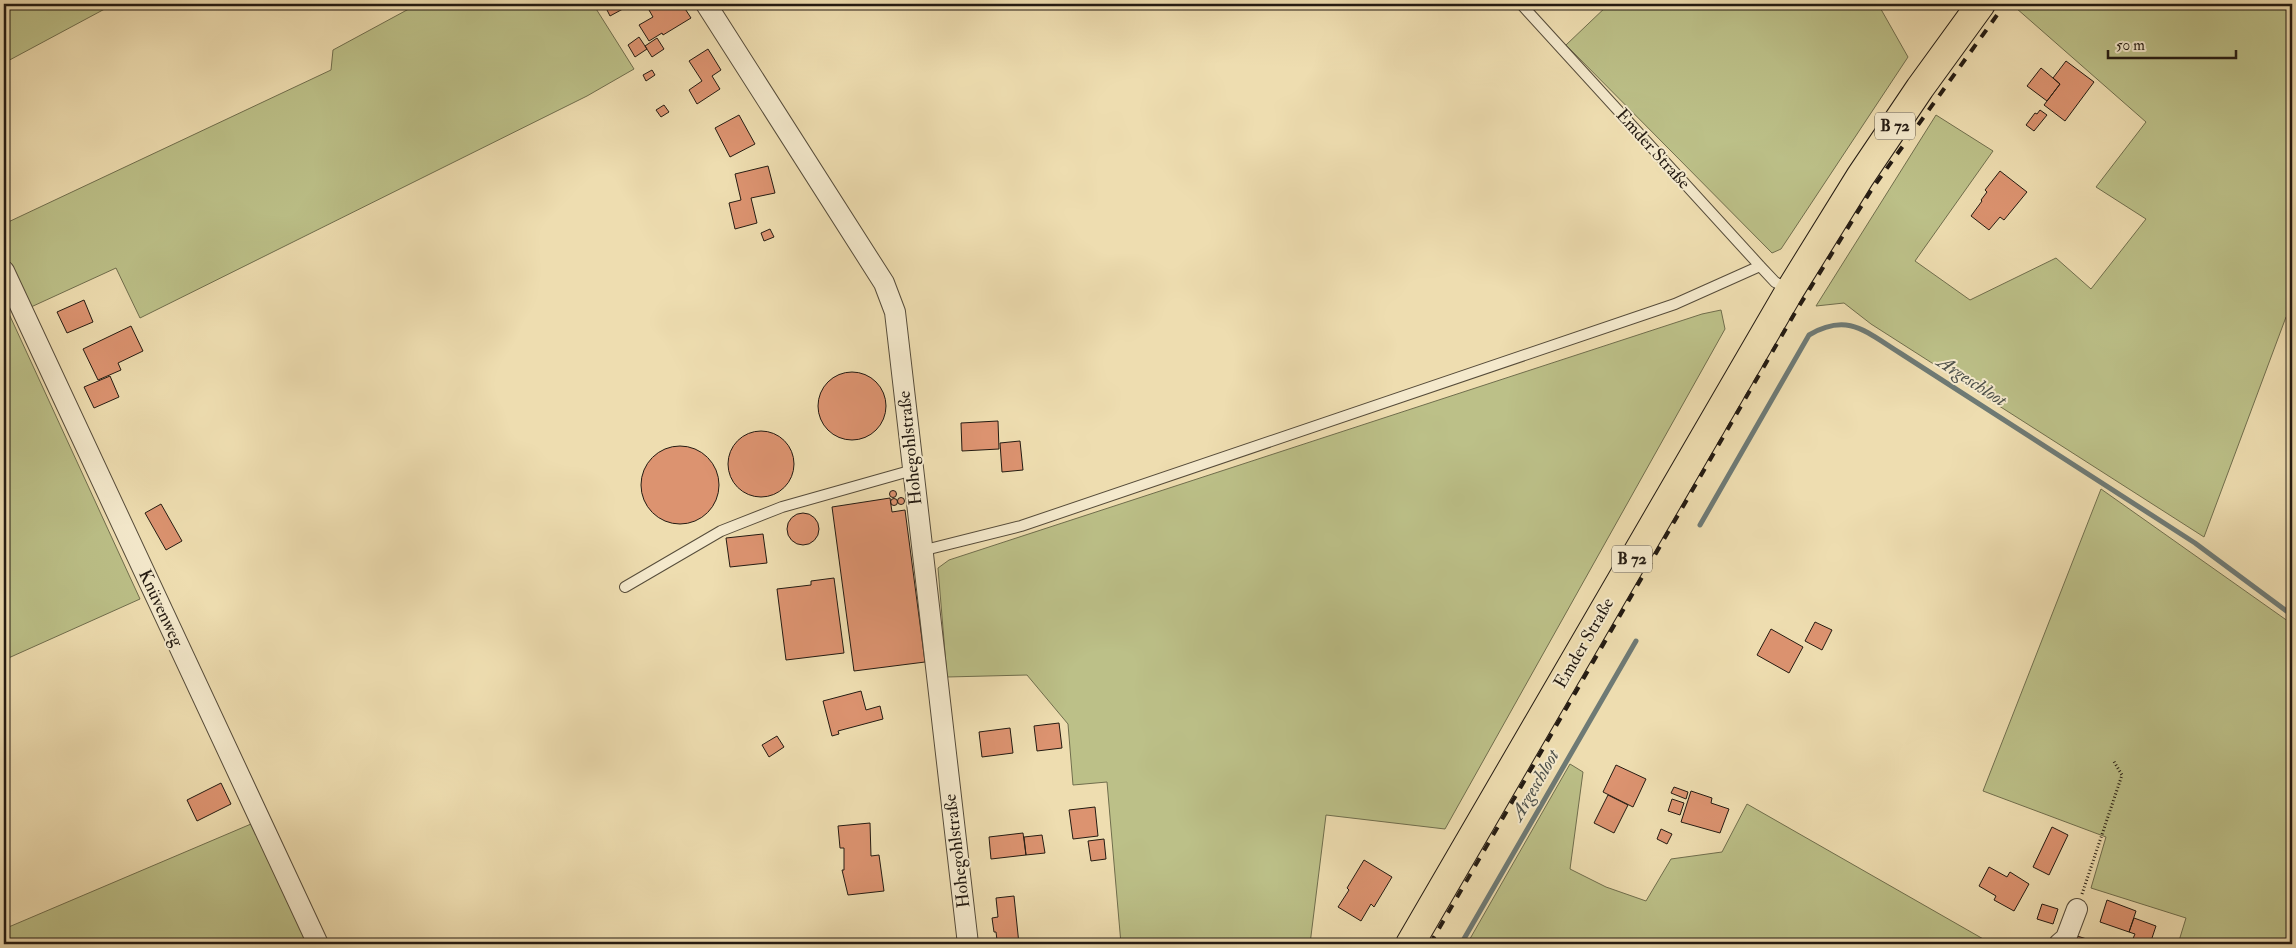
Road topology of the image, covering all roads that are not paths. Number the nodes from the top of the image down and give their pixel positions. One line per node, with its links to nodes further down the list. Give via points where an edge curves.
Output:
1 (706, 4): 7 (street, Hohegohlstraße, via 884,284 895,312)
2 (1521, 4): 4 (lane, Emder Straße)
3 (1981, 4): 6 (main road, Emder Straße / B 72, via 1860,177)
4 (1760, 266): 6 (lane, Emder Straße, via 1775,282); 8 (lane, via 1676,304 1021,526)
5 (4, 271): 11 (street, Knüvenweg)
6 (1790, 290): 13 (main road, Emder Straße / B 72)
7 (913, 470): 8 (street, Hohegohlstraße); 9 (lane, via 782,507 721,531)
8 (921, 550): 12 (street, Hohegohlstraße)
9 (625, 587)
10 (2077, 909): 14 (street, via 2066,938)
11 (318, 944)
12 (968, 944)
13 (1410, 944)
14 (2060, 944)

